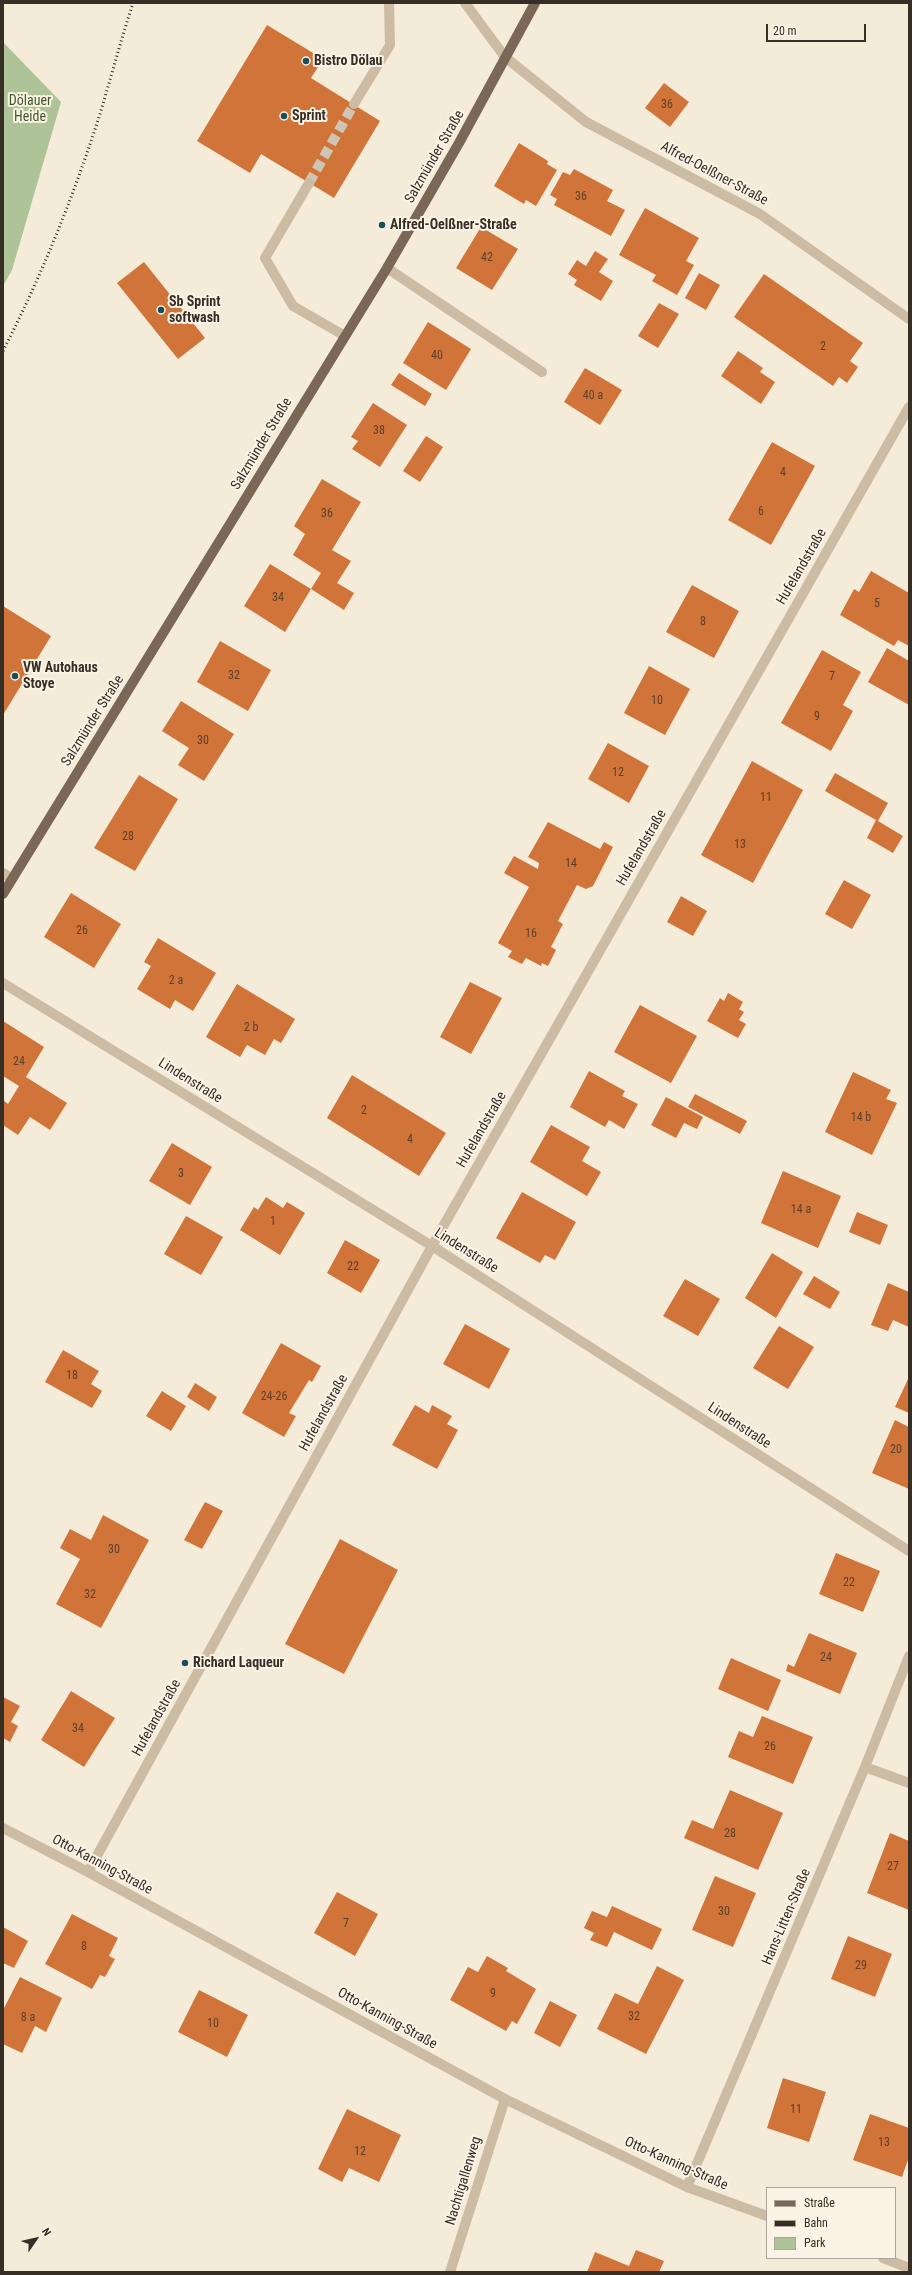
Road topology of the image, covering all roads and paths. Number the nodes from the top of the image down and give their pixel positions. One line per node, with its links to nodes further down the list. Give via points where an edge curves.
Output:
1 (389, 3): 5 (street, via 390,45)
2 (465, 3): 4 (street, Alfred-Oelßner-Straße)
3 (535, 3): 4 (main road, Salzmünder Straße)
4 (505, 57): 7 (main road, Salzmünder Straße, via 460,143); 8 (street, Alfred-Oelßner-Straße, via 586,122 760,214)
5 (354, 104)
6 (309, 183): 9 (street, via 266,258 293,306)
7 (387, 268): 9 (main road, Salzmünder Straße); 10 (street)
8 (909, 319)
9 (345, 336): 13 (main road, Salzmünder Straße)
10 (542, 372)
11 (909, 407): 16 (street, Hufelandstraße)
12 (3, 873): 13 (street)
13 (12, 879): 14 (main road, Salzmünder Straße)
14 (3, 894)
15 (3, 983): 16 (street, Lindenstraße)
16 (432, 1246): 17 (street, Lindenstraße); 22 (street, Hufelandstraße)
17 (909, 1551)
18 (909, 1656): 19 (street, Hans-Litten-Straße)
19 (865, 1767): 20 (street); 24 (street, Hans-Litten-Straße)
20 (909, 1783)
21 (3, 1828): 22 (street, Otto-Kanning-Straße)
22 (88, 1872): 23 (street, Otto-Kanning-Straße)
23 (505, 2099): 24 (street, Otto-Kanning-Straße); 28 (street, Nachtigallenweg)
24 (688, 2187): 25 (street, Otto-Kanning-Straße)
25 (766, 2216)
26 (886, 2259): 27 (street)
27 (909, 2268)
28 (450, 2272)

